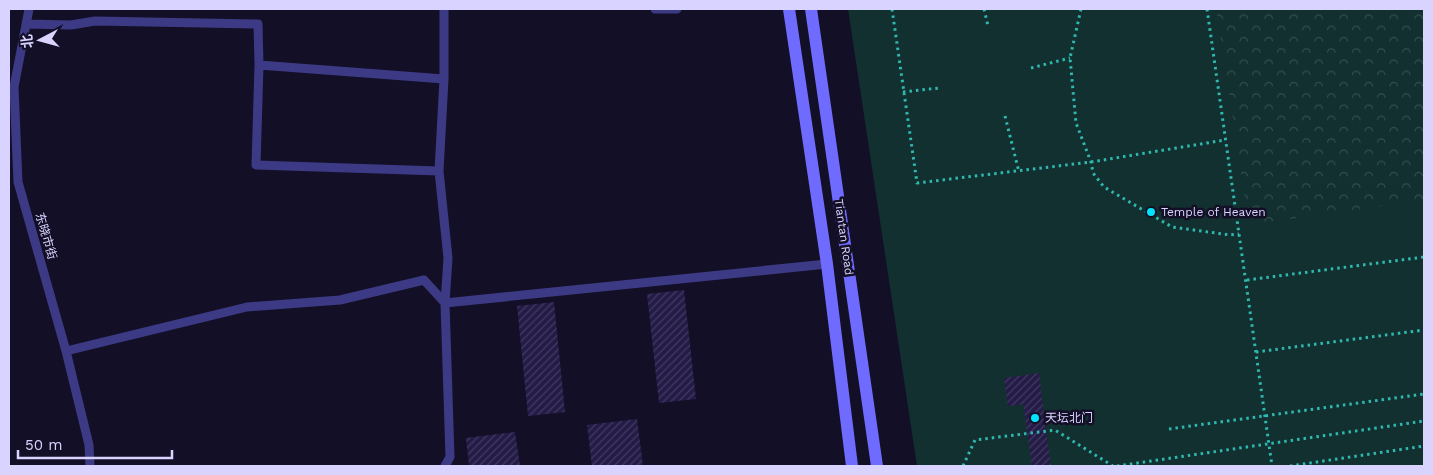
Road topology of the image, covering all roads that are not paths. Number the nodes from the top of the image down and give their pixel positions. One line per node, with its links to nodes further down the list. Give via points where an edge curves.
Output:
1 (29, 9): 7 (lane, 东晓市街)
2 (444, 9): 9 (lane)
3 (655, 9): 4 (lane)
4 (671, 9)
5 (789, 9): 13 (street, Tiantan Road)
6 (812, 9): 19 (street, Tiantan Road)
7 (26, 24): 8 (lane, via 71,25 94,21 258,24); 10 (lane, 东晓市街)
8 (259, 65): 9 (lane); 11 (lane, via 256,165)
9 (444, 79): 11 (lane)
10 (12, 86): 12 (lane, 东晓市街)
11 (439, 171): 14 (lane, via 448,258)
12 (14, 182): 15 (lane, 东晓市街)
13 (827, 264): 14 (lane); 18 (street, Tiantan Road)
14 (446, 303): 15 (lane, via 424,280 340,300 247,307); 17 (lane, via 450,457)
15 (66, 351): 16 (lane, 东晓市街, via 89,445)
16 (90, 466)
17 (446, 466)
18 (852, 466)
19 (877, 466)

